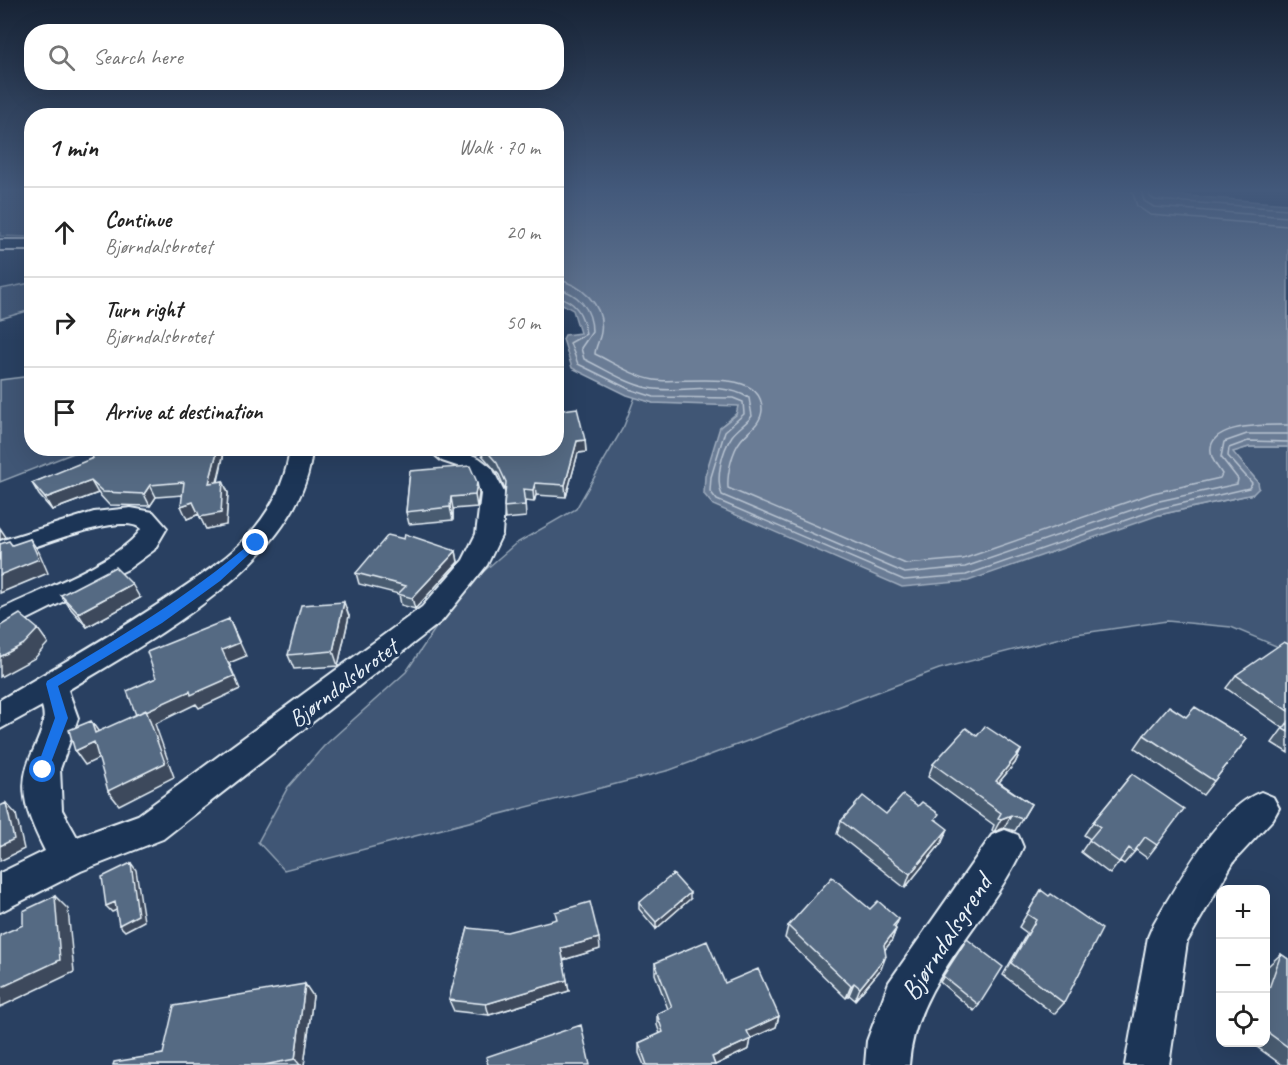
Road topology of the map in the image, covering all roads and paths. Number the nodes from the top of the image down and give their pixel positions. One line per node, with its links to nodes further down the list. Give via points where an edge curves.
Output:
1 (0, 245): 2 (street)
2 (24, 245)
3 (301, 456): 7 (street, via 294,484 256,543 158,620)
4 (450, 456): 11 (street, Bjørndalsbrotet, via 471,463 484,473 493,494 489,534 474,565 432,614 150,827)
5 (0, 550): 6 (street, via 82,524 122,517 143,518 154,528 145,544 119,563)
6 (0, 622)
7 (51, 684): 8 (street); 11 (street, via 62,718 43,770 44,812)
8 (0, 716)
9 (1261, 808): 14 (street, via 1221,849 1168,937)
10 (1005, 847): 13 (street, Bjørndalsgrend, via 904,997 889,1041)
11 (68, 858): 12 (street, Bjørndalsbrotet)
12 (0, 892)
13 (887, 1065)
14 (1148, 1065)

